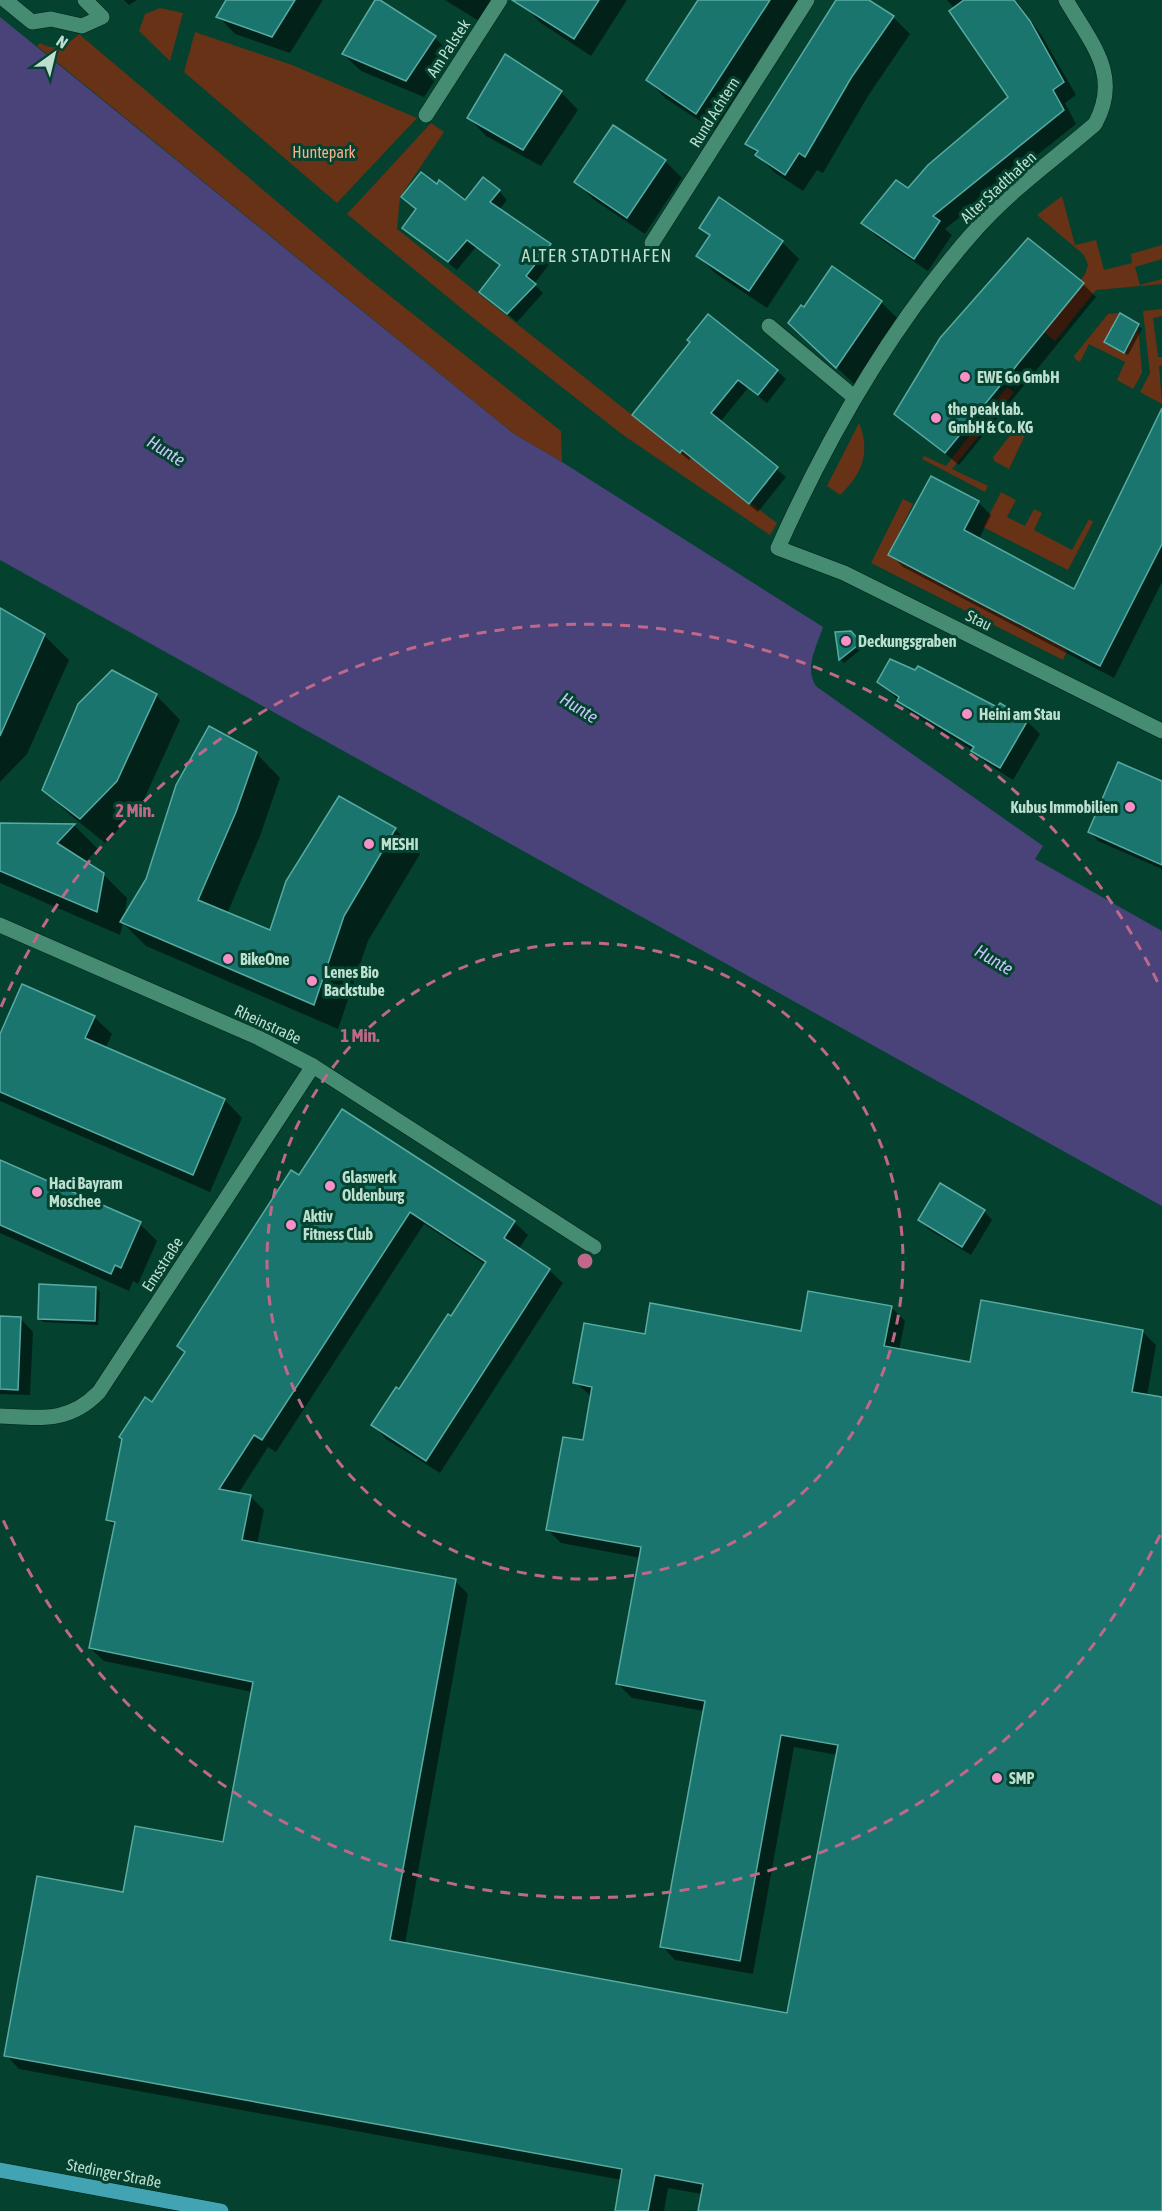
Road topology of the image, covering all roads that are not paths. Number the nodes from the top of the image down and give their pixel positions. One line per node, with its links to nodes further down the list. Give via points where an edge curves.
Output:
1 (5, 0): 2 (street, via 32,22 51,19 82,26 102,17)
2 (85, 0)
3 (500, 0): 6 (street, Am Palstek)
4 (807, 0): 7 (street, Rund Achtern)
5 (1066, 0): 9 (street, Alter Stadthafen, via 1102,64 1108,87 1104,108 1095,124 979,226 933,284)
6 (426, 115)
7 (652, 243)
8 (769, 326): 9 (street)
9 (855, 397): 10 (street, Alter Stadthafen)
10 (778, 548): 11 (street, Stau, via 844,573)
11 (1162, 731)
12 (0, 925): 13 (street, Rheinstraße, via 259,1038)
13 (313, 1066): 14 (street, Rheinstraße); 15 (street, Emsstraße, via 99,1392 70,1413 53,1417)
14 (594, 1246)
15 (0, 1416)
16 (0, 2169): 17 (main road, Stedinger Straße)
17 (221, 2211)

